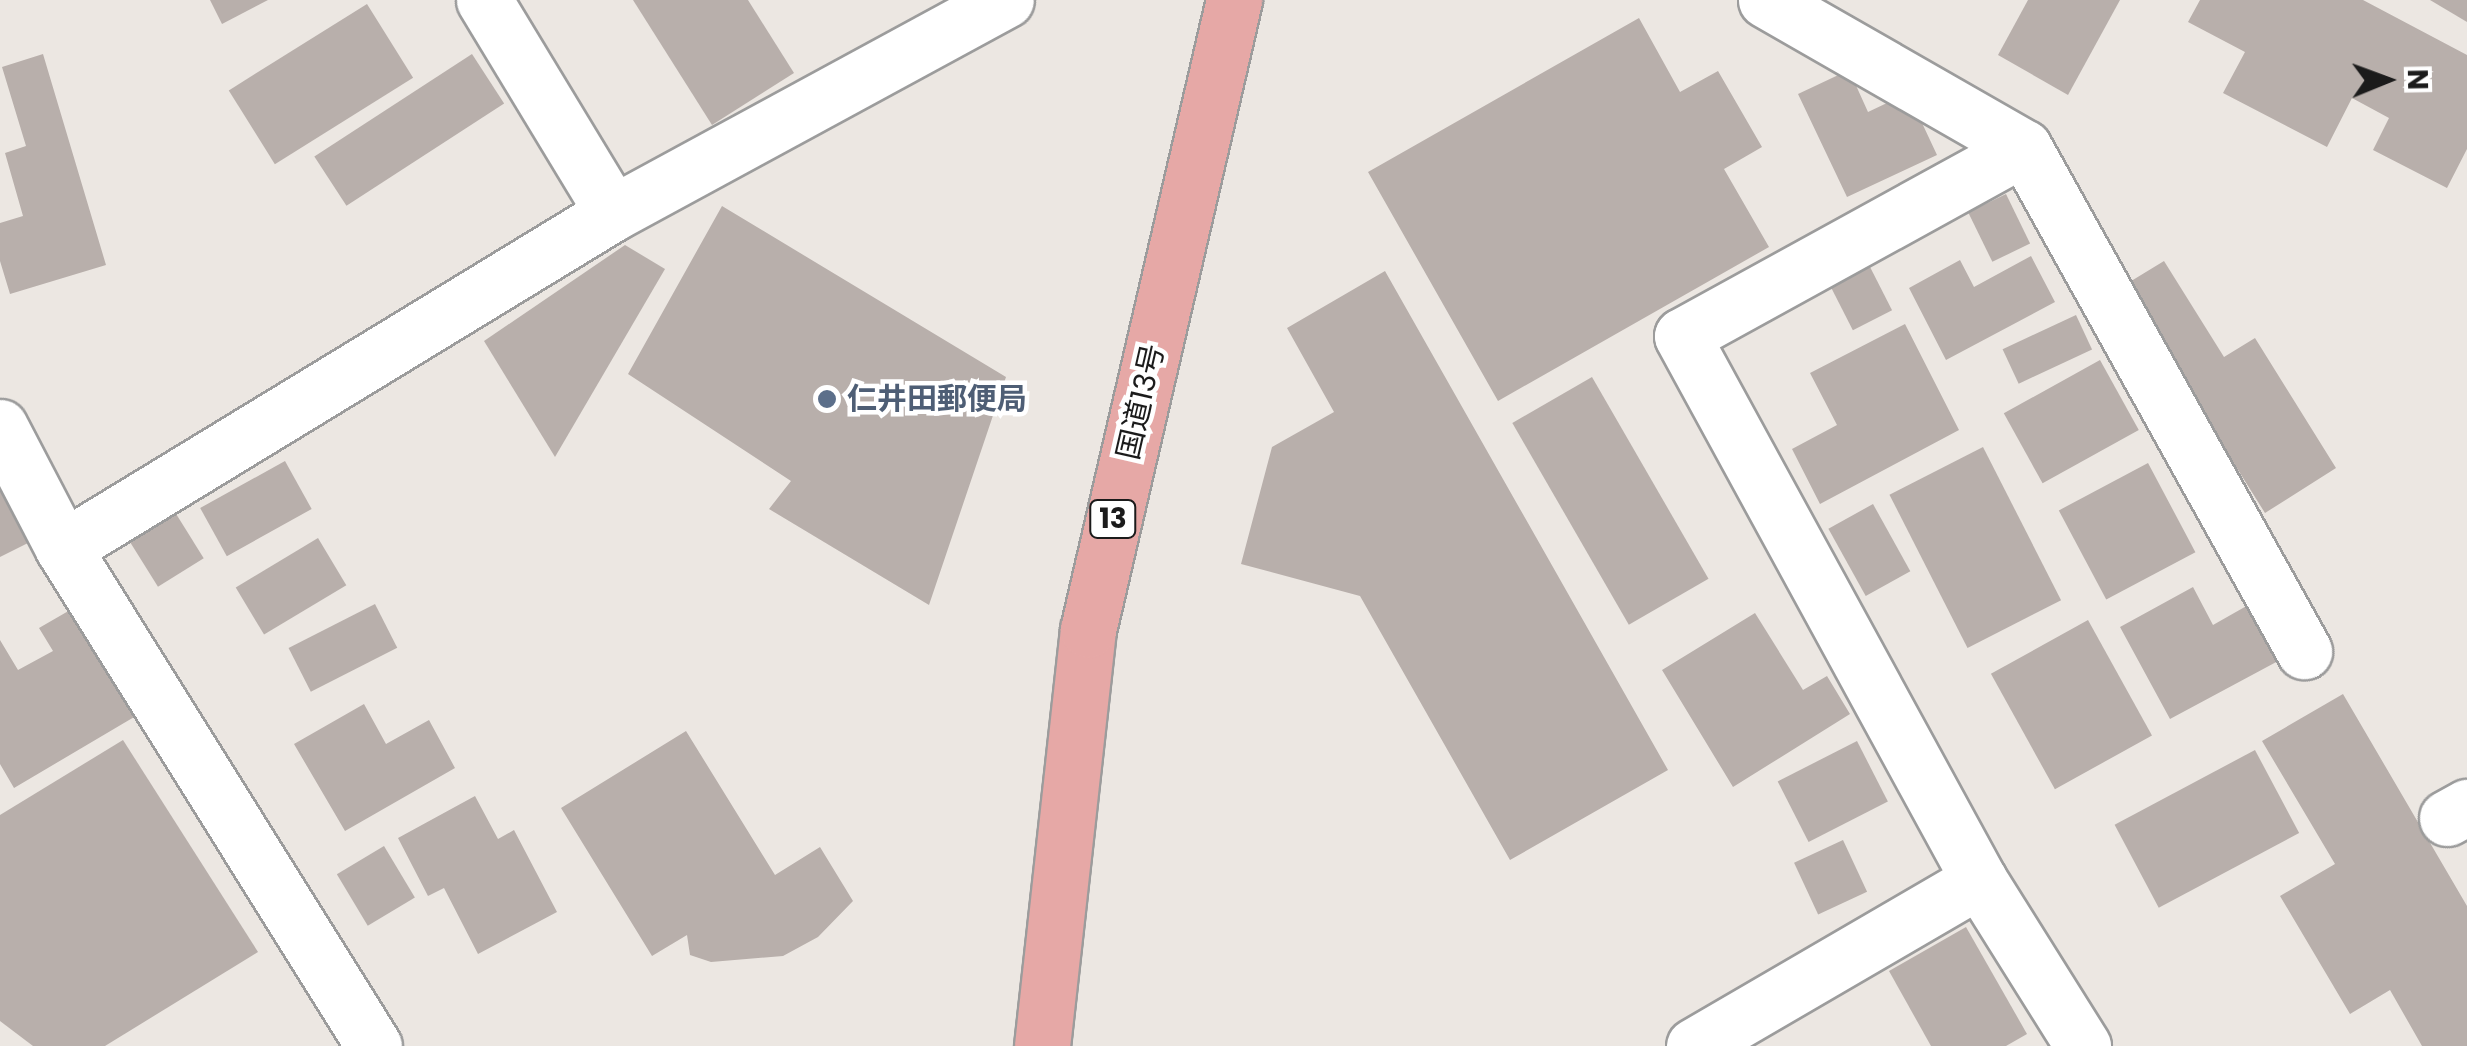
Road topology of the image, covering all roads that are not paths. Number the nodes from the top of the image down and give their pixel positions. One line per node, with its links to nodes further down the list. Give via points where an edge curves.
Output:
1 (484, 0): 6 (street)
2 (1006, 0): 6 (street)
3 (1234, 0): 12 (highway, 国道13号 / 13, via 1088,630)
4 (1766, 0): 5 (street)
5 (2024, 148): 9 (street); 10 (street, via 1682,336)
6 (613, 213): 8 (street)
7 (0, 427): 8 (street)
8 (64, 548): 11 (street)
9 (2304, 651)
10 (1979, 880): 13 (street); 14 (street)
11 (374, 1046)
12 (1042, 1046)
13 (1694, 1046)
14 (2083, 1046)

